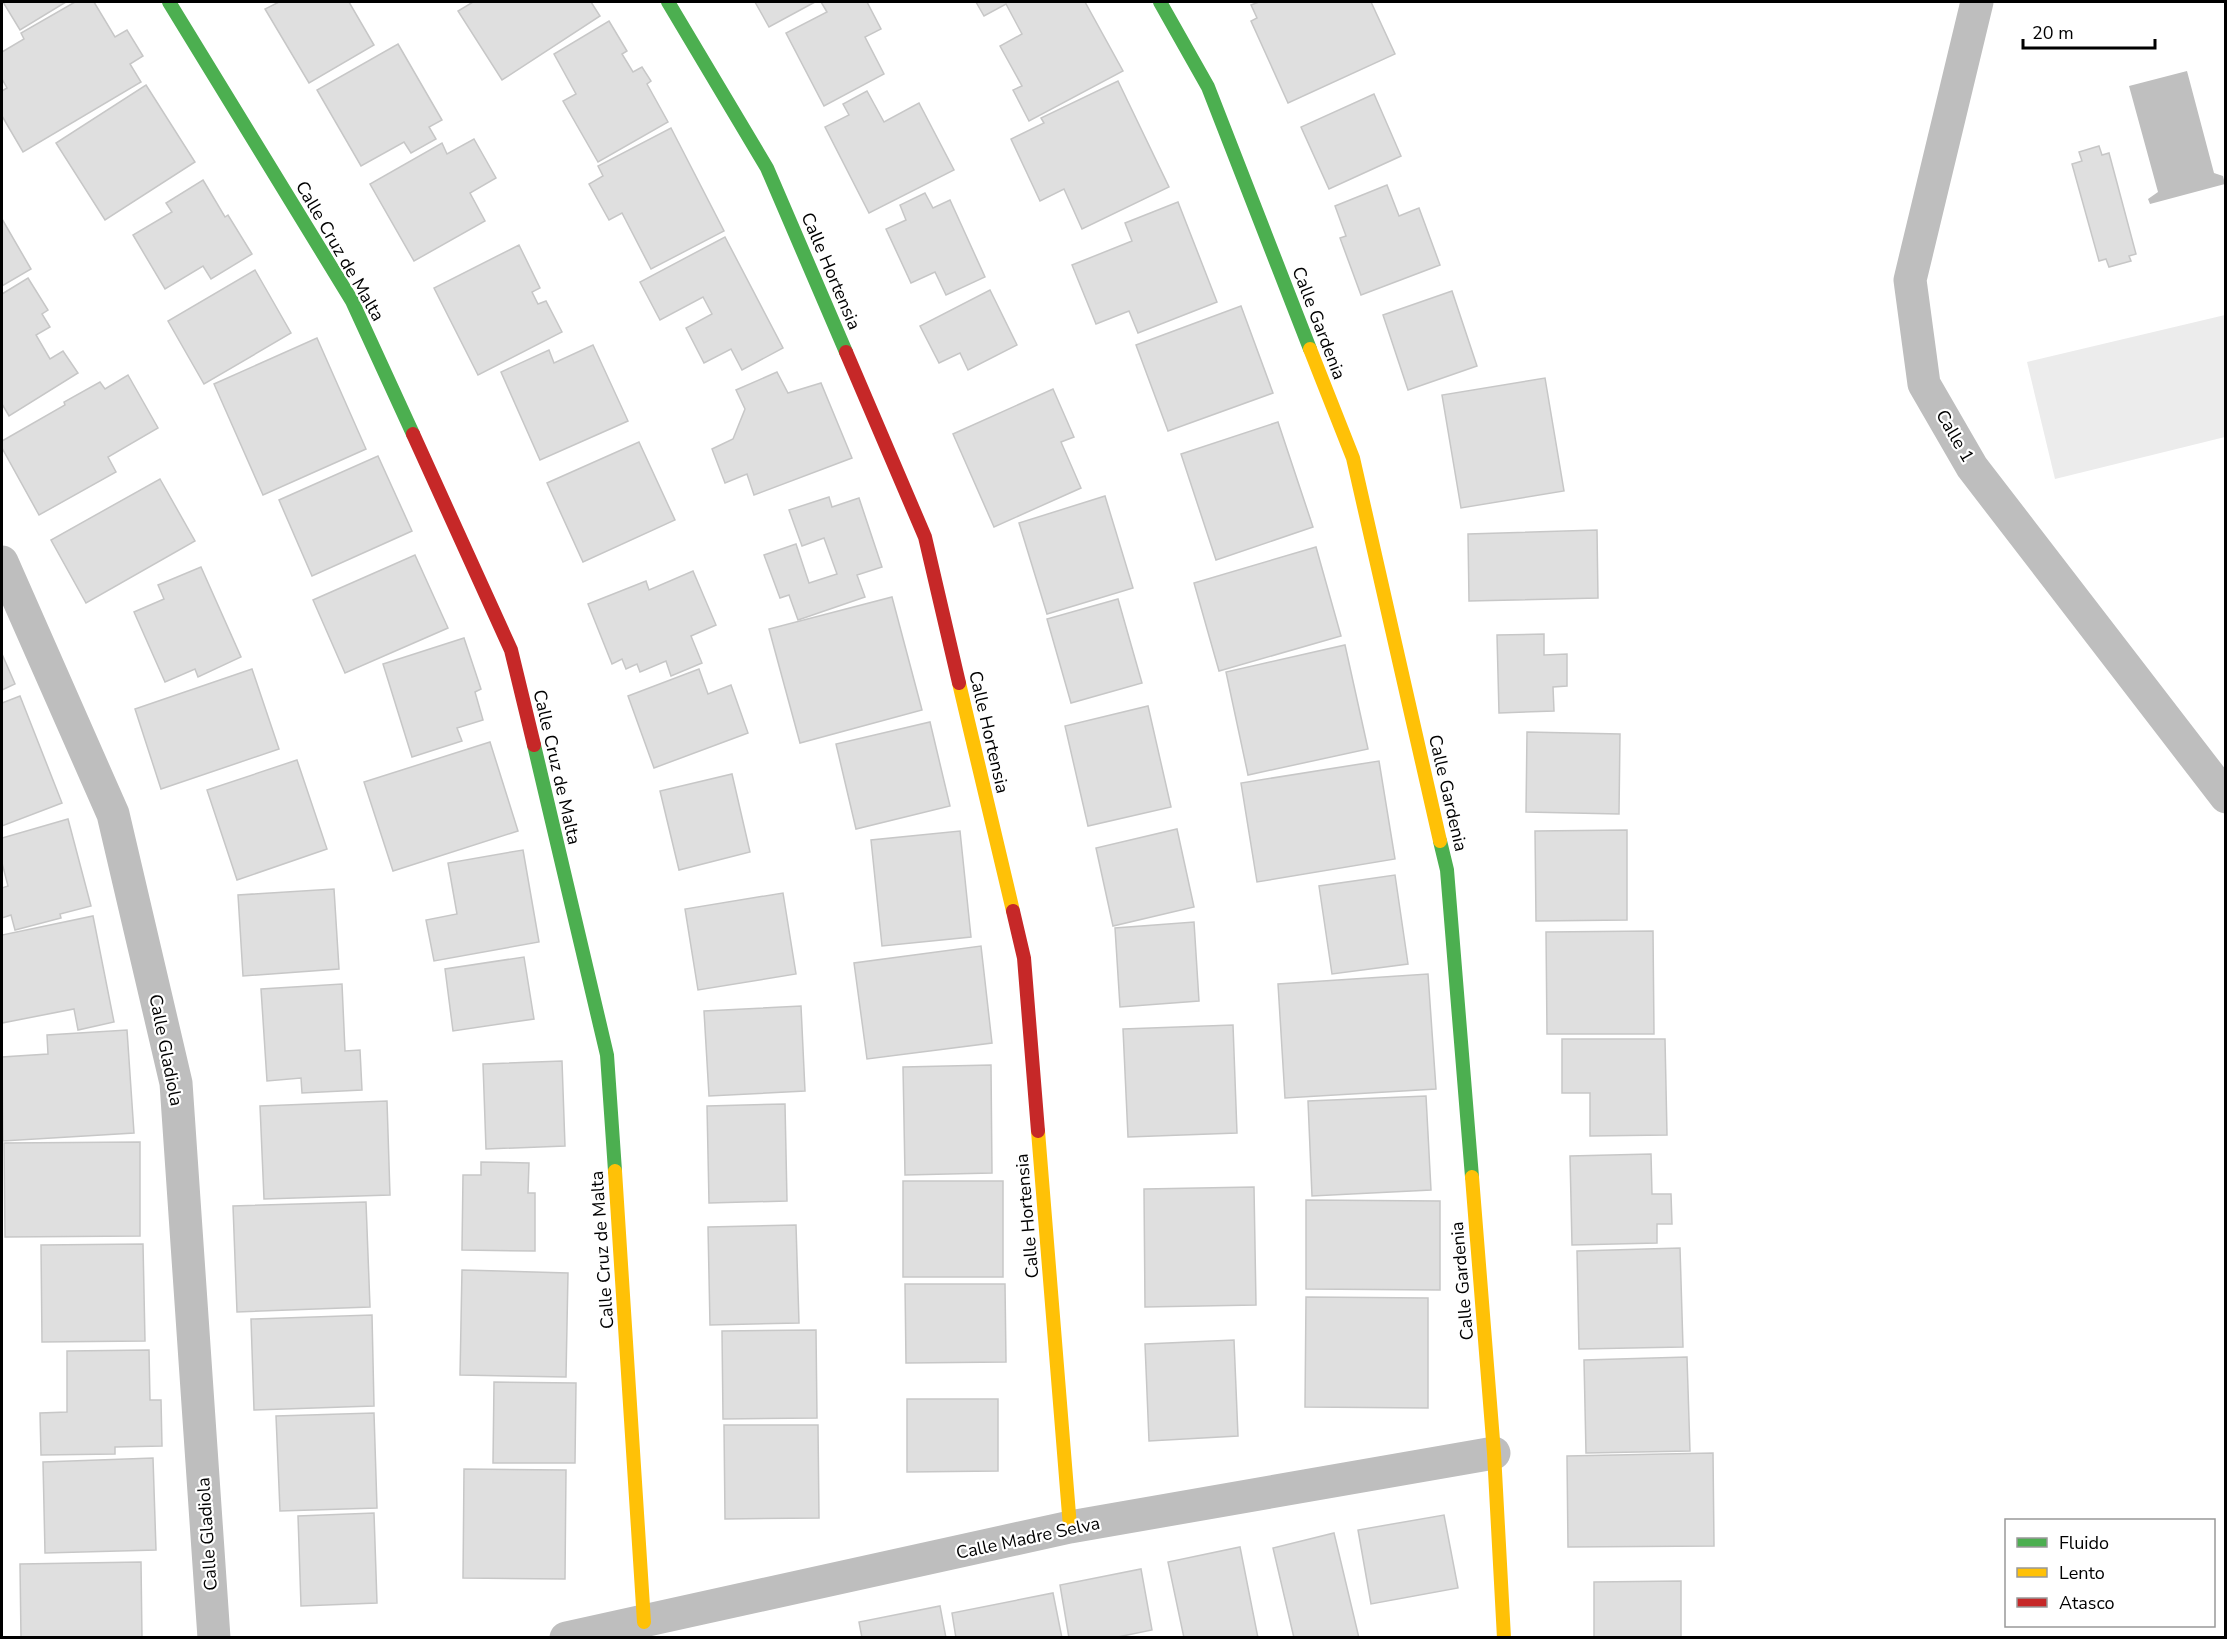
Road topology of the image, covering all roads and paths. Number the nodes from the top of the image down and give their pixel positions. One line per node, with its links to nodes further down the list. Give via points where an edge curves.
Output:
1 (169, 2): 9 (street, Calle Cruz de Malta, via 352,300 511,650 607,1055)
2 (668, 2): 8 (street, Calle Hortensia, via 767,168 925,537 1024,958)
3 (1160, 2): 7 (street, Calle Gardenia, via 1208,87 1356,469 1447,870)
4 (1977, 2): 6 (street, Calle 1, via 1910,280 1924,384 1972,467)
5 (2, 562): 10 (street, Calle Gladiola, via 113,814 176,1083)
6 (2226, 797)
7 (1494, 1453): 8 (street, Calle Madre Selva); 12 (street, Calle Gardenia)
8 (1070, 1527): 9 (street, Calle Madre Selva)
9 (644, 1622): 11 (street, Calle Madre Selva)
10 (214, 1638)
11 (566, 1638)
12 (1504, 1638)

